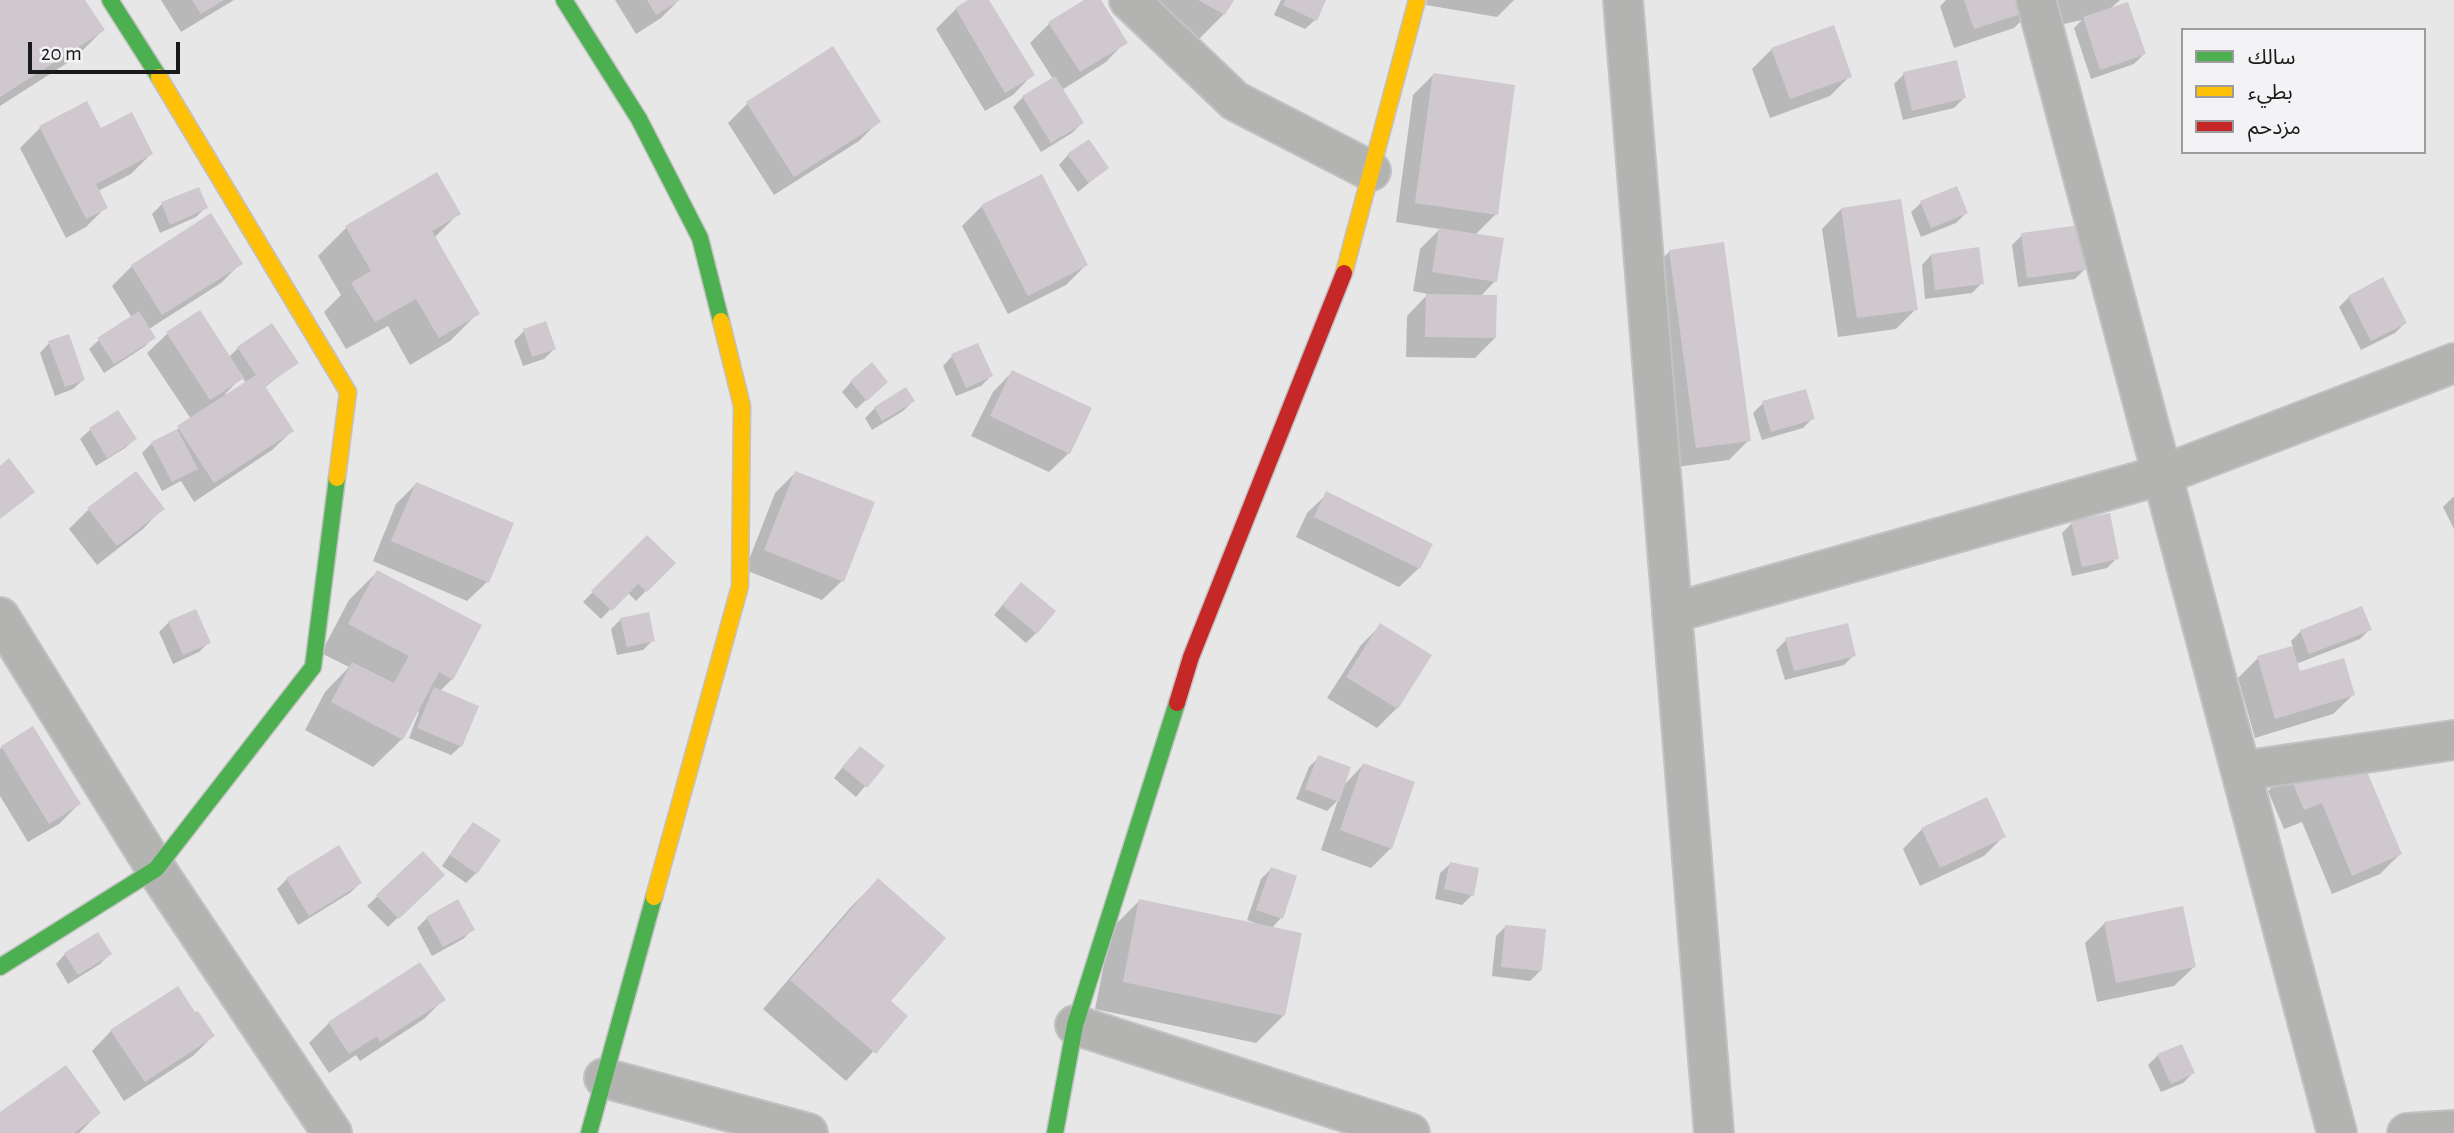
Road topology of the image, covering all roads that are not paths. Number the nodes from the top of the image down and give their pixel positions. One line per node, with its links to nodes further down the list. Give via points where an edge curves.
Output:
1 (110, 0): 14 (street, via 348,392 313,667)
2 (564, 0): 17 (street, via 639,119 700,238 742,406 740,586)
3 (1129, 0): 7 (street, via 1236,101)
4 (1417, 0): 7 (street)
5 (1623, 0): 10 (street)
6 (2036, 0): 9 (street)
7 (1371, 171): 16 (street, via 1346,267 1191,657)
8 (2454, 363): 9 (street)
9 (2162, 475): 10 (street); 13 (street)
10 (1672, 612): 24 (street)
11 (0, 617): 14 (street)
12 (2454, 740): 13 (street)
13 (2241, 771): 25 (street)
14 (156, 869): 15 (street); 19 (street)
15 (0, 967)
16 (1075, 1026): 22 (street); 23 (street)
17 (604, 1077): 20 (street); 21 (street)
18 (2454, 1130): 26 (street)
19 (332, 1133)
20 (589, 1133)
21 (808, 1133)
22 (1055, 1133)
23 (1410, 1133)
24 (1714, 1133)
25 (2337, 1133)
26 (2407, 1133)

